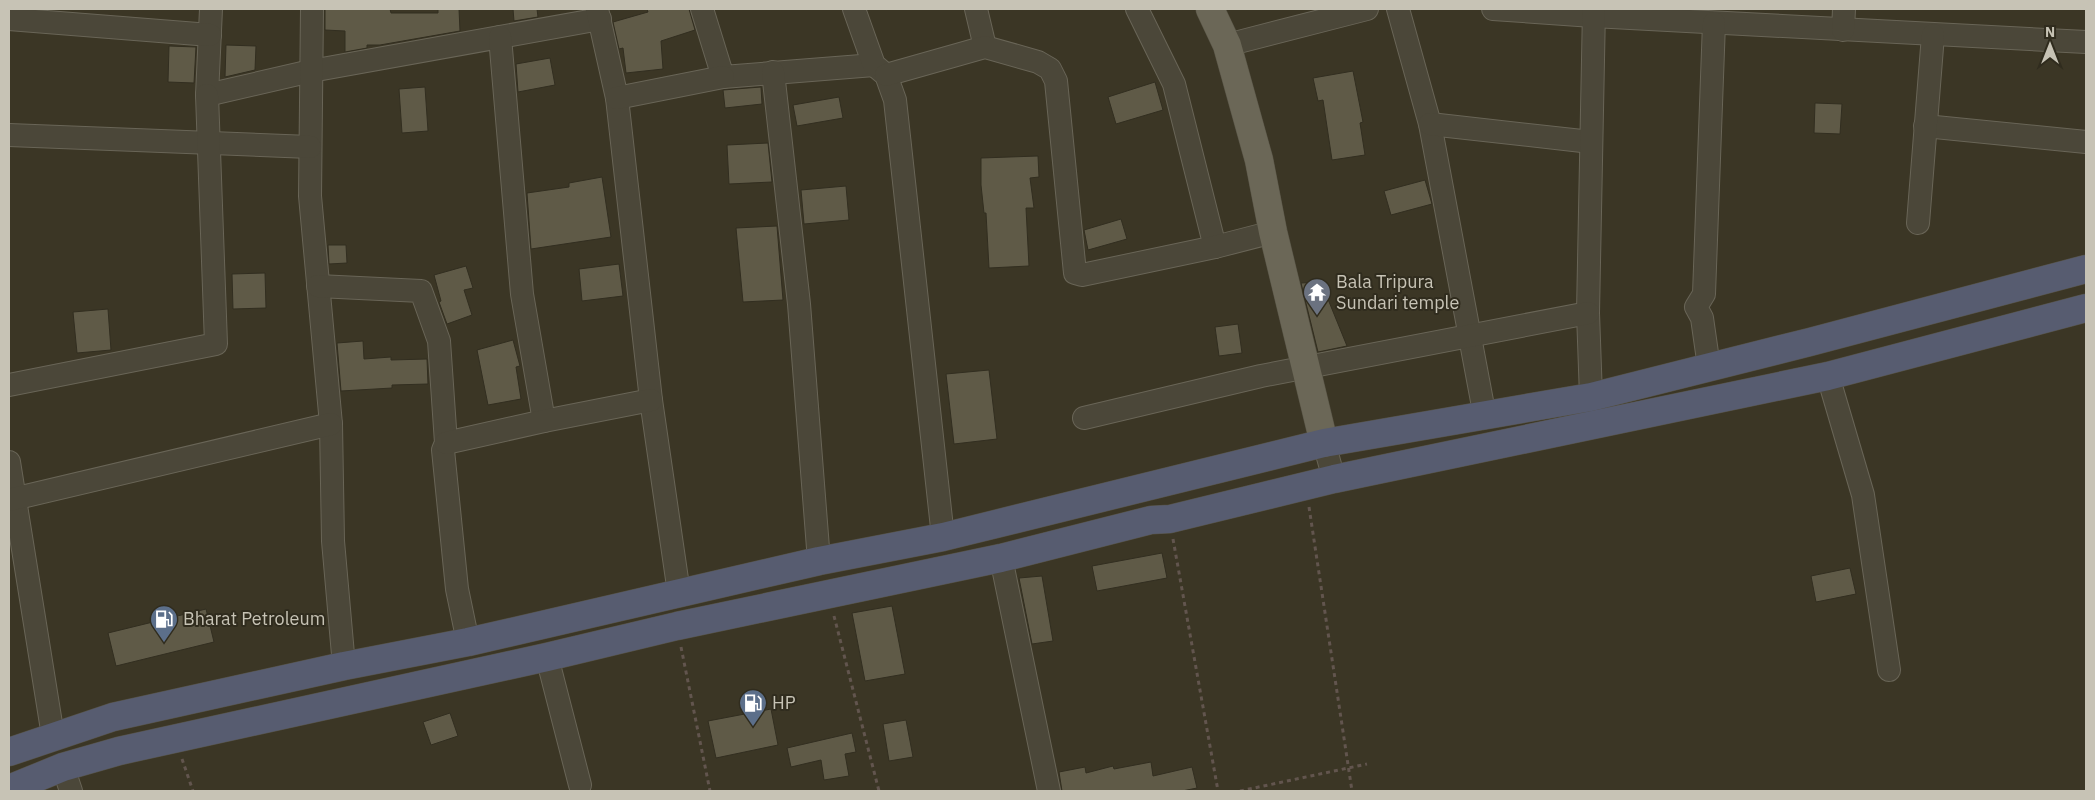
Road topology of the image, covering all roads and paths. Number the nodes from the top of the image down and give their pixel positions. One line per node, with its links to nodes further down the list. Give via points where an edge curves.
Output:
1 (211, 9): 17 (street)
2 (312, 9): 23 (street)
3 (702, 9): 25 (street)
4 (854, 9): 22 (street)
5 (976, 9): 21 (street)
6 (1137, 9): 37 (street, via 1174,84)
7 (1210, 9): 20 (main road)
8 (1367, 9): 20 (street)
9 (1398, 9): 28 (street)
10 (1493, 9): 11 (street)
11 (1593, 12): 15 (street); 31 (street)
12 (598, 14): 18 (street); 27 (street)
13 (9, 19): 17 (street)
14 (1843, 19): 15 (street); 16 (street)
15 (1714, 23): 44 (street, via 1704,294 1696,308 1702,318)
16 (1932, 35): 19 (street); 29 (street)
17 (210, 36): 26 (street)
18 (500, 37): 23 (street); 51 (street, via 522,294)
19 (2086, 42)
20 (1227, 45): 36 (main road, via 1259,160)
21 (986, 47): 22 (street); 37 (street, via 1038,62 1050,69 1056,80 1075,273 1082,276)
22 (880, 70): 24 (street); 60 (street, via 895,100)
23 (311, 71): 26 (street); 34 (street)
24 (773, 72): 25 (street); 62 (street, via 799,304)
25 (723, 76): 27 (street)
26 (207, 95): 33 (street)
27 (617, 98): 48 (street)
28 (1430, 124): 31 (street); 42 (street)
29 (1926, 126): 32 (street); 35 (street)
30 (9, 135): 33 (street)
31 (1591, 142): 41 (street)
32 (2086, 142)
33 (209, 143): 34 (street); 46 (street, via 216,344)
34 (310, 147): 39 (street, via 310,196)
35 (1918, 223)
36 (1273, 232): 37 (street); 43 (main road)
37 (1215, 247)
38 (2086, 269): 44 (highway)
39 (318, 286): 52 (street); 53 (street, via 421,291 438,341)
40 (2086, 308): 45 (highway)
41 (1588, 313): 42 (street); 47 (street)
42 (1470, 336): 43 (street); 49 (street)
43 (1306, 367): 50 (street); 54 (main road)
44 (1709, 367): 47 (highway)
45 (1828, 376): 56 (highway); 69 (street, via 1863,495)
46 (9, 385)
47 (1591, 397): 49 (highway)
48 (651, 400): 51 (street); 63 (street)
49 (1485, 417): 54 (highway)
50 (1084, 418)
51 (544, 421): 53 (street)
52 (331, 424): 58 (street); 68 (street, via 333,541)
53 (446, 443): 66 (street, via 443,450 457,589)
54 (1324, 443): 56 (street); 60 (highway)
55 (9, 462): 58 (street)
56 (1334, 479): 57 (highway)
57 (1306, 487): 59 (highway); 74 (path)
58 (11, 500): 70 (street)
59 (1170, 519): 61 (highway, via 1151,520); 82 (path)
60 (943, 537): 62 (highway)
61 (1001, 558): 64 (highway); 81 (street)
62 (819, 561): 63 (highway)
63 (679, 593): 66 (highway)
64 (829, 596): 65 (highway); 80 (path)
65 (677, 626): 67 (highway); 79 (path)
66 (468, 642): 68 (highway)
67 (546, 658): 71 (highway); 76 (street)
68 (344, 666): 70 (highway, via 113,717)
69 (1889, 670)
70 (52, 736): 72 (highway)
71 (175, 739): 75 (highway, via 119,751); 78 (path)
72 (9, 752)
73 (1367, 764): 74 (path)
74 (1348, 768): 83 (path); 84 (path)
75 (67, 779): 77 (highway)
76 (580, 785)
77 (9, 789)
78 (193, 791)
79 (710, 791)
80 (879, 791)
81 (1049, 791)
82 (1218, 791)
83 (1240, 791)
84 (1352, 791)

